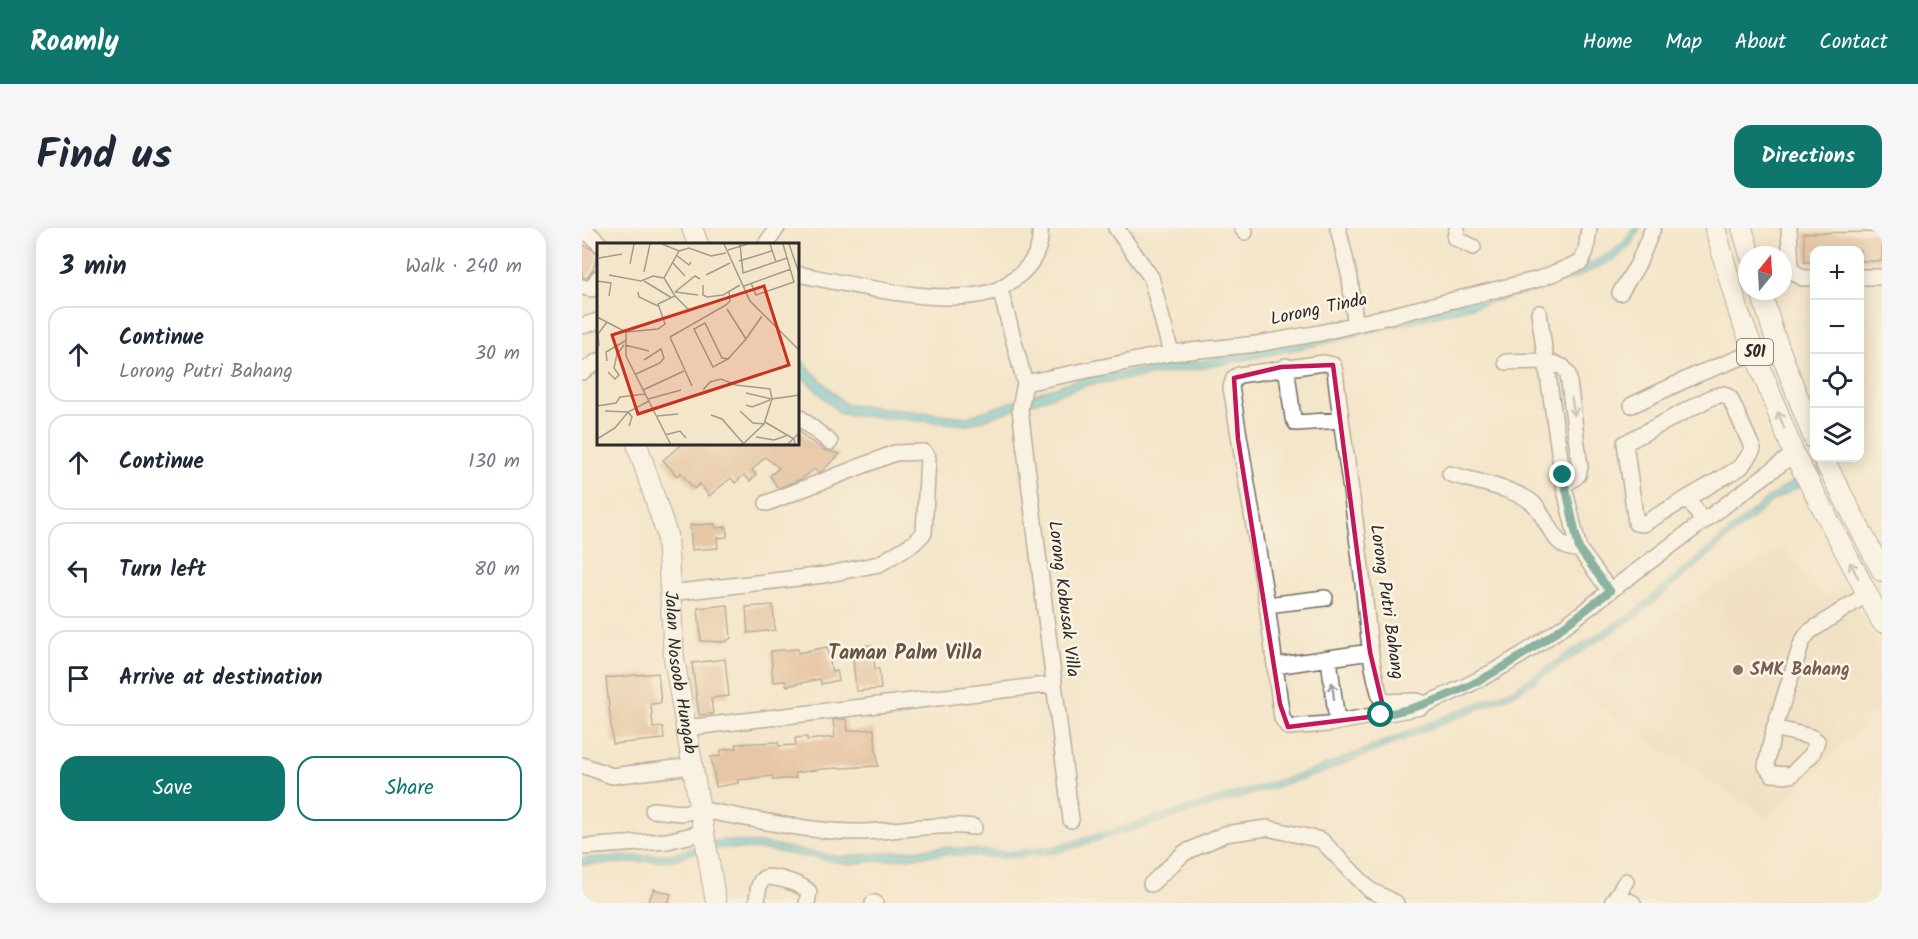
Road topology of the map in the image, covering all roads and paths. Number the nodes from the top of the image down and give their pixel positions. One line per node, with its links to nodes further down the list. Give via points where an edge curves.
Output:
1 (583, 228): 12 (street)
2 (777, 228): 13 (street)
3 (1040, 228): 22 (street, via 1040,244 1033,260)
4 (1116, 228): 30 (street, via 1151,277)
5 (1341, 228): 27 (street)
6 (1457, 228): 15 (street, via 1455,238)
7 (1588, 228): 27 (street, Lorong Tinda, via 1584,257 1570,267 1506,287)
8 (1653, 228): 23 (street)
9 (1715, 228): 29 (main road, 501, via 1739,313)
10 (1742, 228): 14 (main road)
11 (1789, 228): 19 (street, via 1791,270)
12 (599, 243)
13 (767, 243)
14 (1747, 246)
15 (1473, 247)
16 (800, 274): 22 (street, via 951,297)
17 (1864, 277): 18 (street)
18 (1882, 277)
19 (1810, 278)
20 (597, 280): 21 (street, via 592,290)
21 (582, 287)
22 (1000, 289): 36 (street, Lorong Kobusak Villa)
23 (1620, 293)
24 (1764, 300): 40 (main road, 501)
25 (1539, 313): 31 (street)
26 (597, 321): 28 (street)
27 (1355, 323): 30 (street, Lorong Tinda, via 1257,344)
28 (582, 326)
29 (1755, 352): 37 (street); 43 (main road, 501, one-way to 29)
30 (1171, 353): 36 (street, Lorong Tinda)
31 (1547, 361): 33 (street); 49 (street, via 1564,486)
32 (597, 362): 35 (street)
33 (1506, 362)
34 (1286, 366): 39 (street, Lorong Putri Bahang, via 1333,365); 39 (street, via 1296,423); 55 (street, Lorong Putri Bahang, via 1239,375 1231,387)
35 (582, 372)
36 (1022, 396): 60 (street, Lorong Kobusak Villa)
37 (1632, 405)
38 (800, 418): 41 (street)
39 (1341, 420): 57 (street, Lorong Putri Bahang)
40 (1810, 426)
41 (830, 442)
42 (638, 446): 52 (main road, Jalan Nosoob Hungab, via 664,522)
43 (1794, 454): 48 (street); 53 (main road, 501, one-way to 43)
44 (1825, 463): 50 (main road)
45 (1450, 474): 49 (street, via 1529,500 1559,542 1568,549)
46 (1688, 498): 46 (street, via 1740,467 1753,449 1730,398 1724,394 1625,443 1636,523 1643,524); 48 (street)
47 (767, 503): 52 (street, via 895,453 917,450 928,457 924,533 879,564 824,575)
48 (1703, 522): 51 (street)
49 (1579, 549): 51 (street)
50 (1882, 571)
51 (1610, 591): 61 (street, Lorong Putri Bahang, via 1558,631 1482,679 1425,704 1418,701)
52 (670, 593): 63 (main road, Jalan Nosoob Hungab, via 674,658)
53 (1867, 594): 56 (main road, 501); 64 (street, via 1809,632 1802,642)
54 (1325, 598): 55 (street)
55 (1267, 605): 59 (street, Lorong Putri Bahang)
56 (1882, 622)
57 (1370, 652): 58 (street); 61 (street, Lorong Putri Bahang)
58 (1329, 659): 59 (street); 62 (street, one-way to 58)
59 (1275, 666): 62 (street, Lorong Putri Bahang, via 1282,718 1288,726)
60 (1054, 684): 63 (street); 69 (street, Lorong Kobusak Villa)
61 (1383, 708): 62 (street, Lorong Putri Bahang)
62 (1337, 722)
63 (685, 728): 66 (main road, Jalan Nosoob Hungab)
64 (1774, 728)
65 (582, 765): 66 (street, via 623,776)
66 (692, 766): 68 (main road, Jalan Nosoob Hungab)
67 (653, 810): 68 (street)
68 (701, 810): 70 (street, via 831,831); 71 (main road, Jalan Nosoob Hungab)
69 (1071, 820)
70 (975, 827)
71 (706, 841): 72 (street); 76 (main road, Jalan Nosoob Hungab)
72 (582, 847)
73 (1626, 881): 75 (street)
74 (1151, 884): 79 (street, via 1184,853 1225,834 1267,828 1321,840 1370,890)
75 (1615, 899): 80 (street)
76 (716, 903)
77 (757, 903): 78 (street, via 759,886 768,877 802,885 809,892)
78 (807, 903)
79 (1396, 903)
80 (1633, 903)

